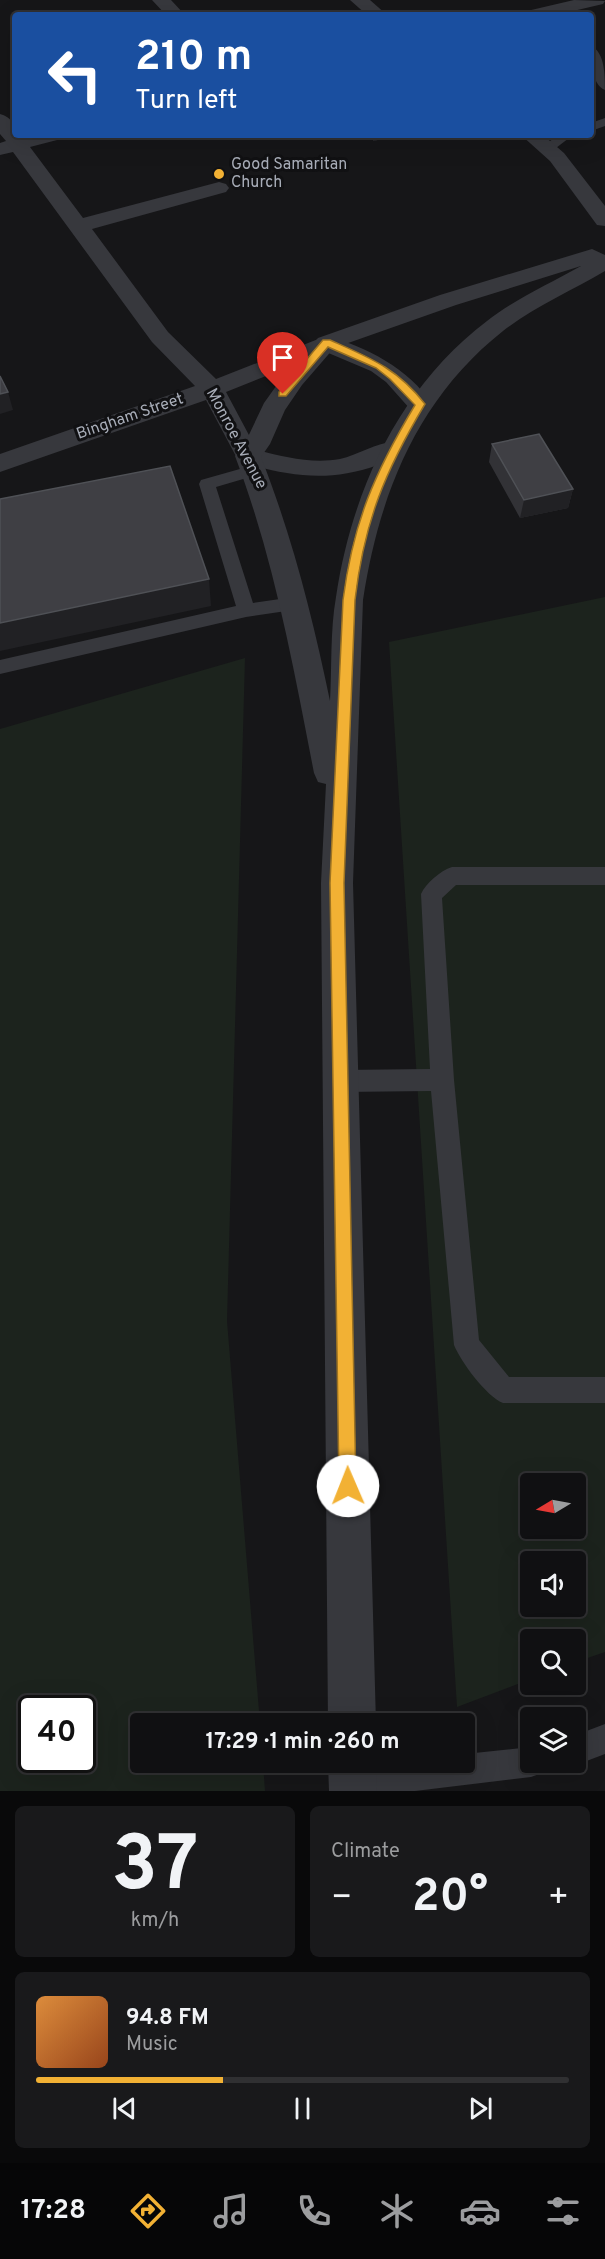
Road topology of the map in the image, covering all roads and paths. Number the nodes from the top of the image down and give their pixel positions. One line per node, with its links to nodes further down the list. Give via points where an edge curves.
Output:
1 (161, 0): 4 (street)
2 (359, 0): 5 (street)
3 (597, 0): 6 (street)
4 (173, 12)
5 (374, 12)
6 (546, 12)
7 (594, 58): 8 (lane)
8 (605, 86)
9 (0, 120): 12 (street, Monroe Avenue)
10 (42, 138): 12 (street)
11 (539, 141): 14 (street, via 574,177)
12 (9, 146): 15 (street, Monroe Avenue)
13 (219, 188): 15 (street)
14 (605, 219)
15 (79, 226): 19 (street, Monroe Avenue, via 160,337)
16 (605, 253): 18 (street, Bingham Street, via 502,283)
17 (605, 262): 20 (street, via 496,326 469,347)
18 (326, 343): 19 (street, Bingham Street); 20 (street, via 379,366); 23 (street, via 273,409)
19 (212, 389): 22 (street, Bingham Street); 23 (street, Monroe Avenue)
20 (420, 404): 21 (street)
21 (393, 449): 23 (street, via 347,468 316,471); 27 (street, via 368,507 354,563)
22 (0, 463)
23 (251, 463): 24 (street, Monroe Avenue, via 265,495); 25 (lane, via 207,484)
24 (294, 604): 25 (lane); 27 (street, Monroe Avenue)
25 (246, 610): 26 (lane)
26 (0, 667)
27 (339, 822): 30 (street)
28 (596, 876): 29 (lane, via 452,876 431,894)
29 (442, 1080): 30 (lane); 31 (lane, via 467,1345 503,1390)
30 (341, 1081): 32 (street)
31 (605, 1390)
32 (352, 1713)
33 (605, 1739): 34 (lane)
34 (586, 1746)
35 (520, 1763): 36 (lane)
36 (353, 1779)

